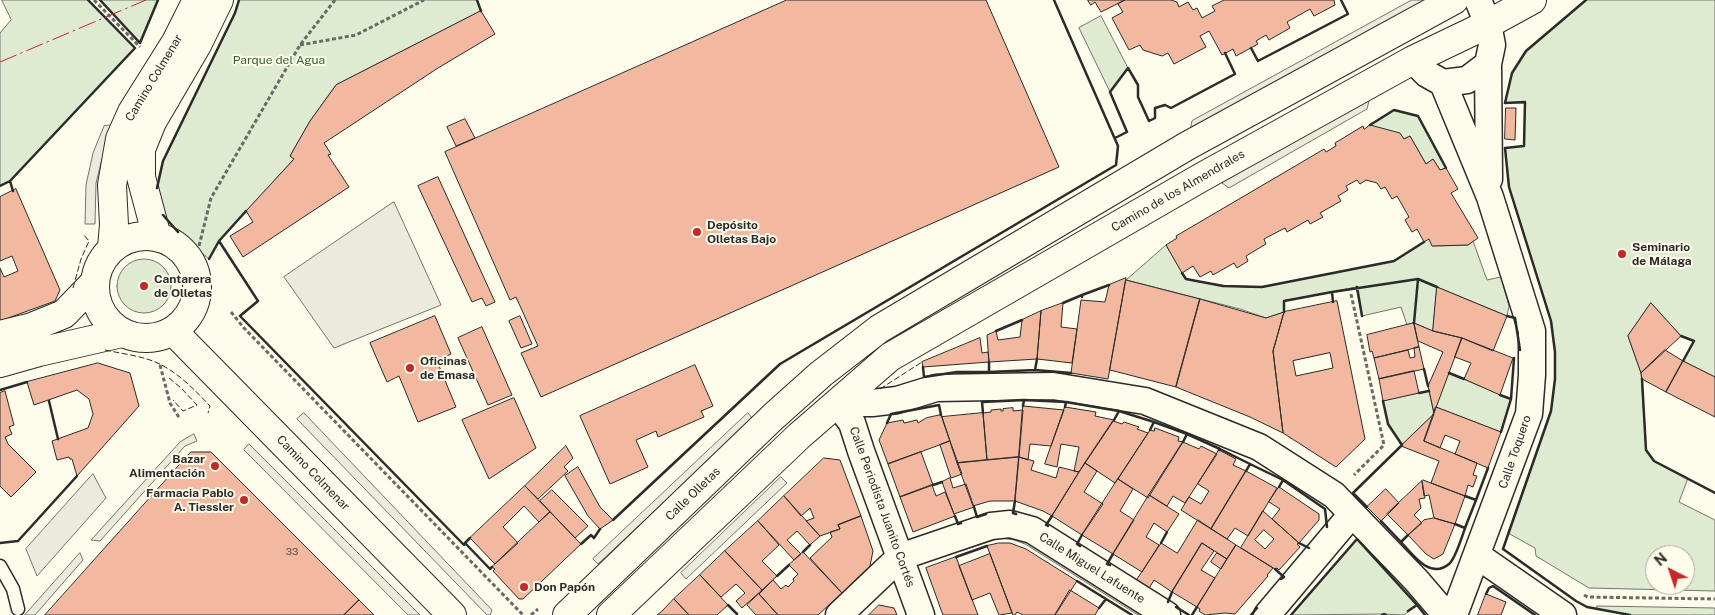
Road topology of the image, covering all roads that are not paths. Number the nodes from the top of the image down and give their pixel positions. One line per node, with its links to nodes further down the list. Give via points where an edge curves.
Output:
1 (197, 0): 11 (main road, Camino Colmenar, via 176,42 132,112 120,139 112,185)
2 (219, 0): 10 (main road, Camino Colmenar, via 152,122 142,148 141,177)
3 (1454, 0): 26 (main road, Calle Olletas, via 1154,165 879,329 821,374 767,423)
4 (1532, 0): 5 (main road, Camino de los Almendrales)
5 (1483, 12): 6 (main road, Camino de los Almendrales); 7 (street, Calle Toquero, via 1492,45)
6 (1414, 60): 8 (street, via 1427,74); 17 (main road, Camino de los Almendrales, via 1202,177 890,357)
7 (1488, 64): 8 (street, via 1467,80); 9 (street, Calle Toquero)
8 (1443, 83): 9 (street, Calle Toquero)
9 (1490, 197): 21 (street, Calle Toquero, via 1532,331 1532,375 1529,414)
10 (157, 237): 11 (main road, via 126,239); 13 (main road, via 184,252 197,279 192,309)
11 (112, 248): 12 (main road, via 103,257)
12 (94, 283): 14 (main road, via 100,312); 15 (main road, via 64,314)
13 (173, 331): 14 (main road, via 144,339); 25 (main road, Camino Colmenar)
14 (122, 333): 16 (main road)
15 (0, 335)
16 (0, 363)
17 (837, 403): 18 (street, via 896,400 936,388 1053,386 1145,401 1260,447 1334,495); 19 (street, Calle Periodista Juanito Cortés, via 852,423); 27 (main road)
18 (1352, 514): 22 (street); 31 (street)
19 (900, 557): 28 (street); 29 (street, Calle Periodista Juanito Cortés); 30 (street, Calle Miguel Lafuente, via 991,526 1010,524 1032,530)
20 (0, 566): 23 (lane, via 13,589)
21 (1473, 567): 22 (street, via 1453,586 1435,587); 24 (street); 33 (street, Calle Toquero)
22 (1416, 580): 32 (street)
23 (18, 610)
24 (1564, 614)
25 (452, 615)
26 (567, 615)
27 (611, 615)
28 (839, 615)
29 (921, 615)
30 (1167, 615)
31 (1267, 615)
32 (1446, 615)
33 (1454, 615)

